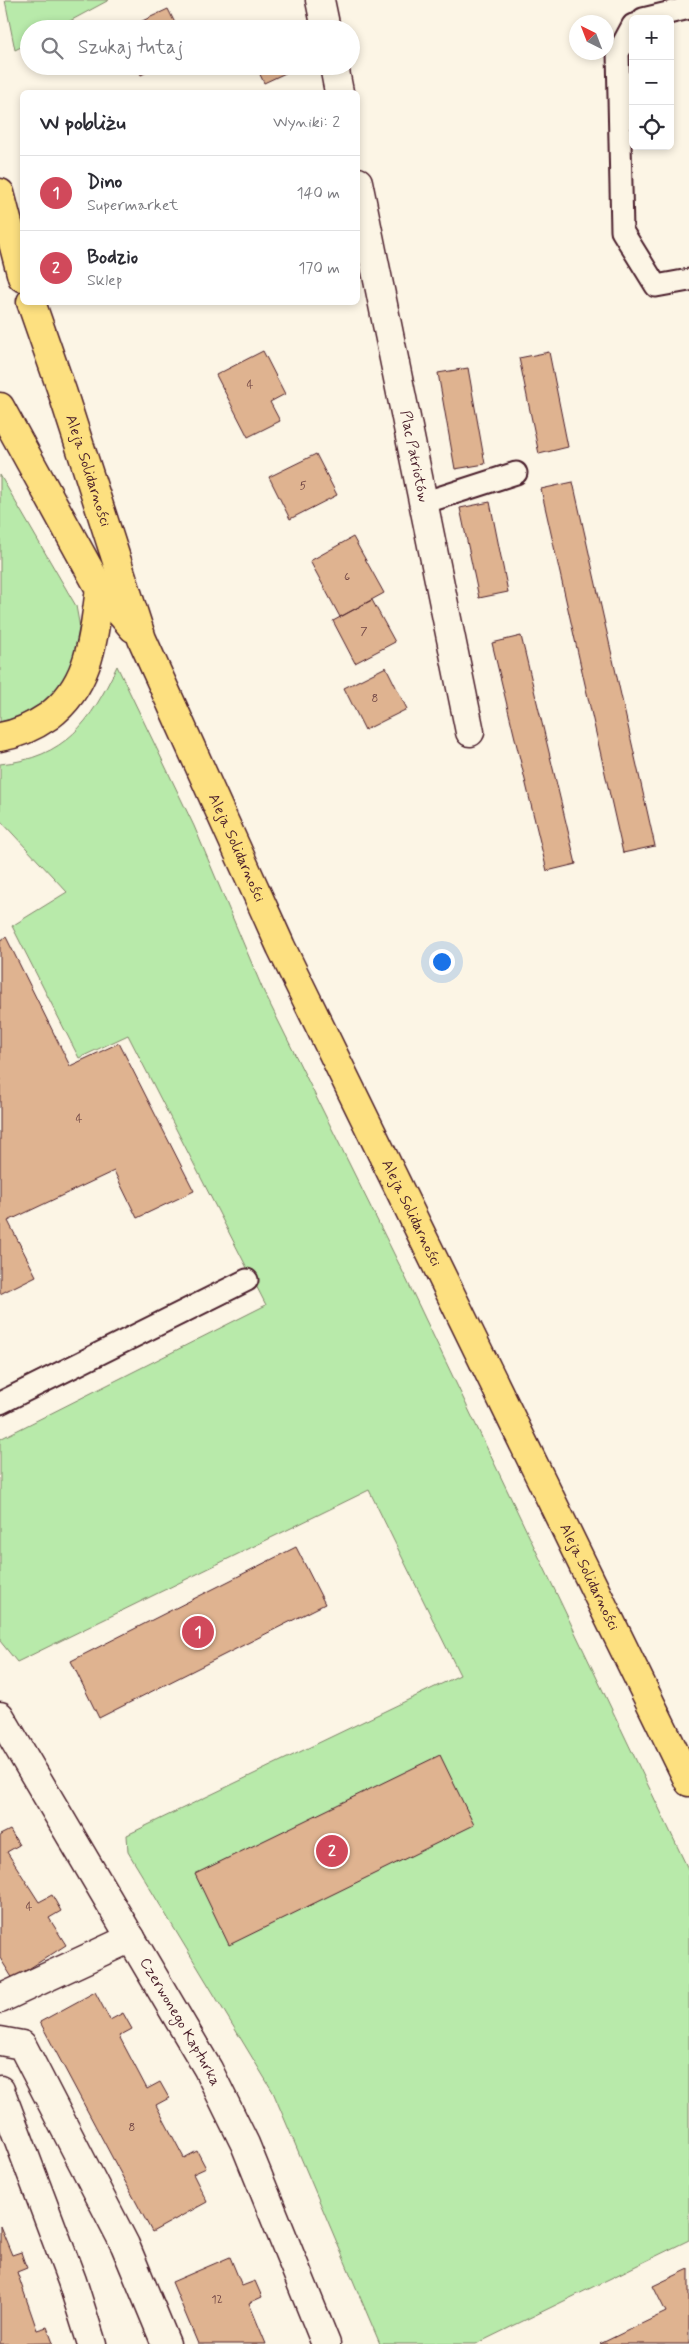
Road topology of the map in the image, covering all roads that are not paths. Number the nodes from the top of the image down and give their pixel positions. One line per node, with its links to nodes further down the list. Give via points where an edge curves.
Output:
1 (320, 0): 4 (street)
2 (689, 8): 3 (lane)
3 (660, 15)
4 (324, 20)
5 (629, 32): 11 (lane, via 618,53 622,231 656,286)
6 (336, 75): 7 (street)
7 (339, 90)
8 (360, 192): 15 (street, Plac Patriotów)
9 (0, 194): 10 (main road)
10 (20, 269)
11 (689, 280)
12 (33, 305): 17 (main road, Aleja Solidarności)
13 (0, 407): 16 (main road, Aleja Solidarności)
14 (516, 473): 15 (lane)
15 (423, 503): 18 (street, Plac Patriotów)
16 (100, 589): 17 (main road, Aleja Solidarności); 19 (main road, via 92,643 77,688 63,705 33,728)
17 (142, 639): 23 (main road, Aleja Solidarności, via 281,947)
18 (470, 732)
19 (0, 737)
20 (247, 1280): 21 (lane)
21 (0, 1404)
22 (0, 1716): 24 (street, Czerwonego Kapturka)
23 (689, 1782)
24 (131, 1938): 25 (street); 30 (street, Czerwonego Kapturka, via 208,2069 245,2144)
25 (0, 1999)
26 (0, 2041): 29 (street, via 22,2044 125,2245)
27 (0, 2090): 28 (street, via 72,2281)
28 (92, 2344)
29 (166, 2344)
30 (326, 2344)

